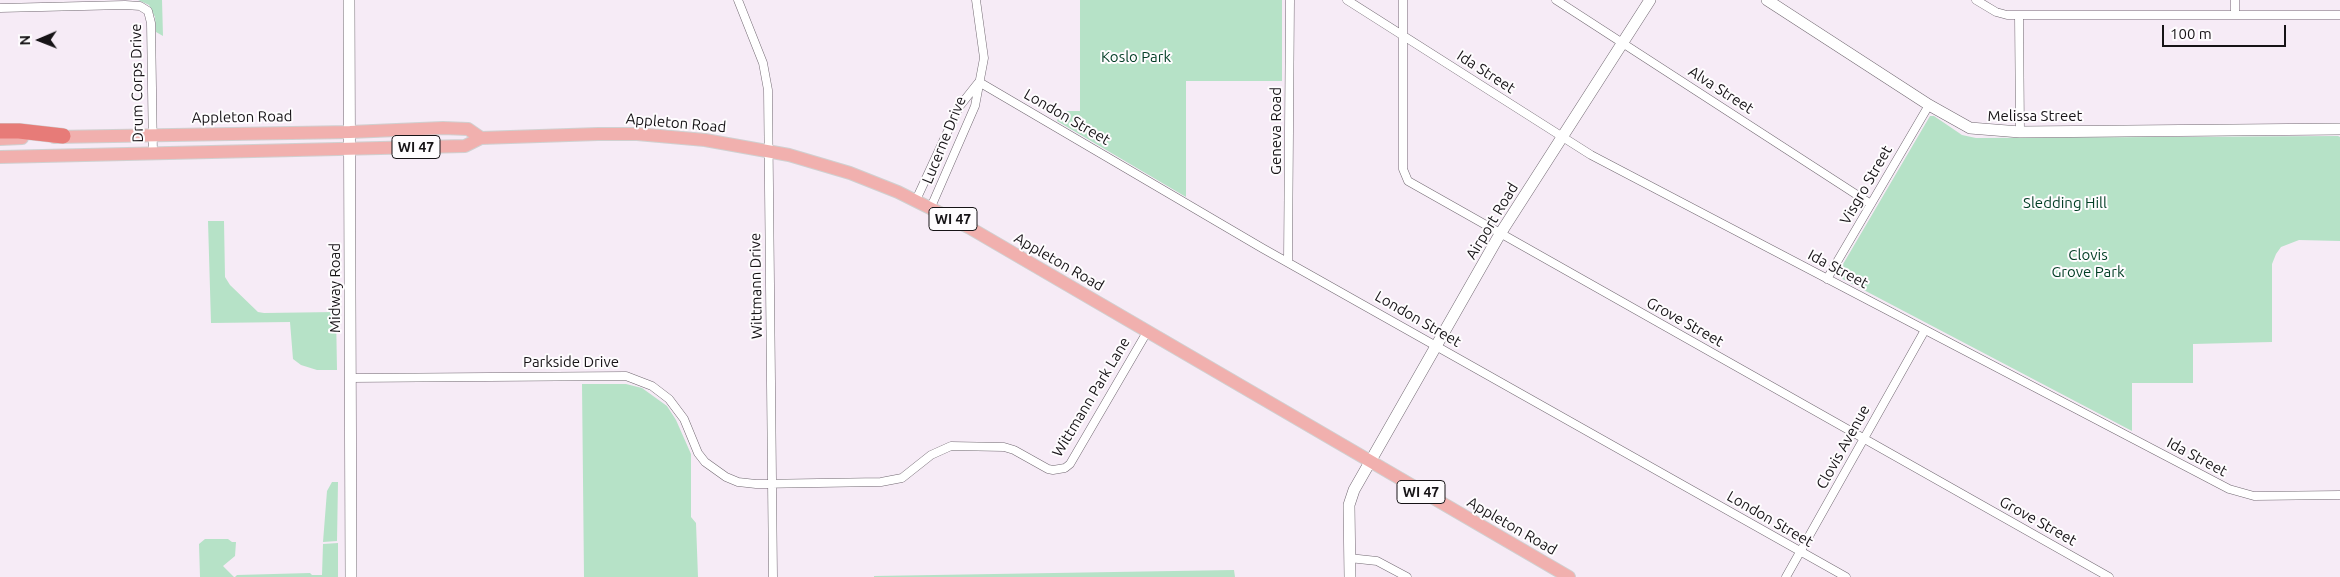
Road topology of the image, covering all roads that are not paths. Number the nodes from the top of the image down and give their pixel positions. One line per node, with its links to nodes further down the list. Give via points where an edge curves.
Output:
1 (349, 0): 24 (street, Midway Road)
2 (738, 0): 32 (street, Wittmann Drive, via 766,76)
3 (976, 0): 20 (street, Lucerne Drive, via 984,58)
4 (1290, 0): 39 (street, Geneva Road)
5 (1347, 0): 18 (street, Ida Street)
6 (1403, 0): 18 (street, Grove Street)
7 (1556, 0): 19 (street, Alva Street)
8 (1650, 0): 19 (street, Airport Road)
9 (1767, 0): 21 (street, Melissa Street)
10 (1976, 0): 14 (street)
11 (1994, 0): 14 (street)
12 (2235, 0): 16 (street)
13 (0, 8): 26 (street, Drum Corps Drive, via 126,5 148,11 151,23)
14 (1990, 9): 15 (street)
15 (2019, 15): 16 (street); 25 (street)
16 (2235, 15): 17 (street)
17 (2340, 15)
18 (1404, 35): 29 (street, Ida Street); 38 (street, Grove Street, via 1402,169 1405,178)
19 (1622, 42): 29 (street, Airport Road); 36 (street, Alva Street)
20 (979, 82): 35 (street, Lucerne Drive, via 959,107); 37 (street, Lucerne Drive, via 973,112); 39 (street, London Street)
21 (1929, 104): 25 (street, Melissa Street, via 1970,128); 36 (street, Visgro Street)
22 (2340, 129): 25 (street, Melissa Street)
23 (0, 131): 27 (highway)
24 (350, 132): 26 (main road, Appleton Road / WI 47); 28 (main road, Appleton Road / WI 47, via 452,128 471,130); 31 (street, Midway Road)
25 (2020, 132)
26 (153, 135): 27 (main road, Appleton Road / WI 47); 33 (street, Drum Corps Drive)
27 (63, 136): 30 (main road, Appleton Road)
28 (481, 138): 31 (main road, Appleton Road / WI 47, via 465,146); 32 (main road, Appleton Road / WI 47, via 637,134 705,140)
29 (1562, 138): 38 (street, Airport Road); 40 (street, Ida Street)
30 (0, 139)
31 (350, 148): 33 (main road, Appleton Road / WI 47); 44 (street, Midway Road)
32 (768, 151): 35 (main road, Appleton Road / WI 47, via 850,173); 47 (street, Wittmann Drive)
33 (153, 154): 34 (main road, Appleton Road / WI 47)
34 (0, 157)
35 (916, 200): 37 (main road, Appleton Road / WI 47)
36 (1871, 204): 40 (street, Visgro Street)
37 (931, 207): 42 (main road, Appleton Road / WI 47)
38 (1500, 234): 43 (street, Airport Road); 45 (street, Grove Street)
39 (1288, 262): 43 (street, London Street)
40 (1827, 279): 41 (street, Ida Street)
41 (1925, 330): 45 (street, Clovis Avenue); 48 (street, Ida Street, via 2235,492 2254,496)
42 (1147, 332): 46 (main road, Appleton Road / WI 47); 47 (street, Wittmann Park Lane, via 1070,464 1060,470 1048,469 1004,447 951,446 941,449 911,472 892,481)
43 (1437, 345): 46 (street, Airport Road); 49 (street, London Street)
44 (350, 378): 47 (street, Parkside Drive, via 637,378 657,388 669,399 684,419 695,448 715,470 738,482); 51 (street, Midway Road)
45 (1863, 438): 49 (street, Clovis Avenue); 58 (street, Grove Street)
46 (1370, 463): 50 (street, Airport Road, via 1350,497); 55 (main road, Appleton Road / WI 47)
47 (772, 484): 52 (street, Wittmann Drive)
48 (2340, 495)
49 (1800, 552): 56 (street, Clovis Avenue); 57 (street, London Street)
50 (1349, 558): 53 (street, Airport Road); 54 (street, via 1377,561)
51 (351, 577)
52 (773, 577)
53 (1350, 577)
54 (1407, 577)
55 (1568, 577)
56 (1786, 577)
57 (1846, 577)
58 (2109, 577)

